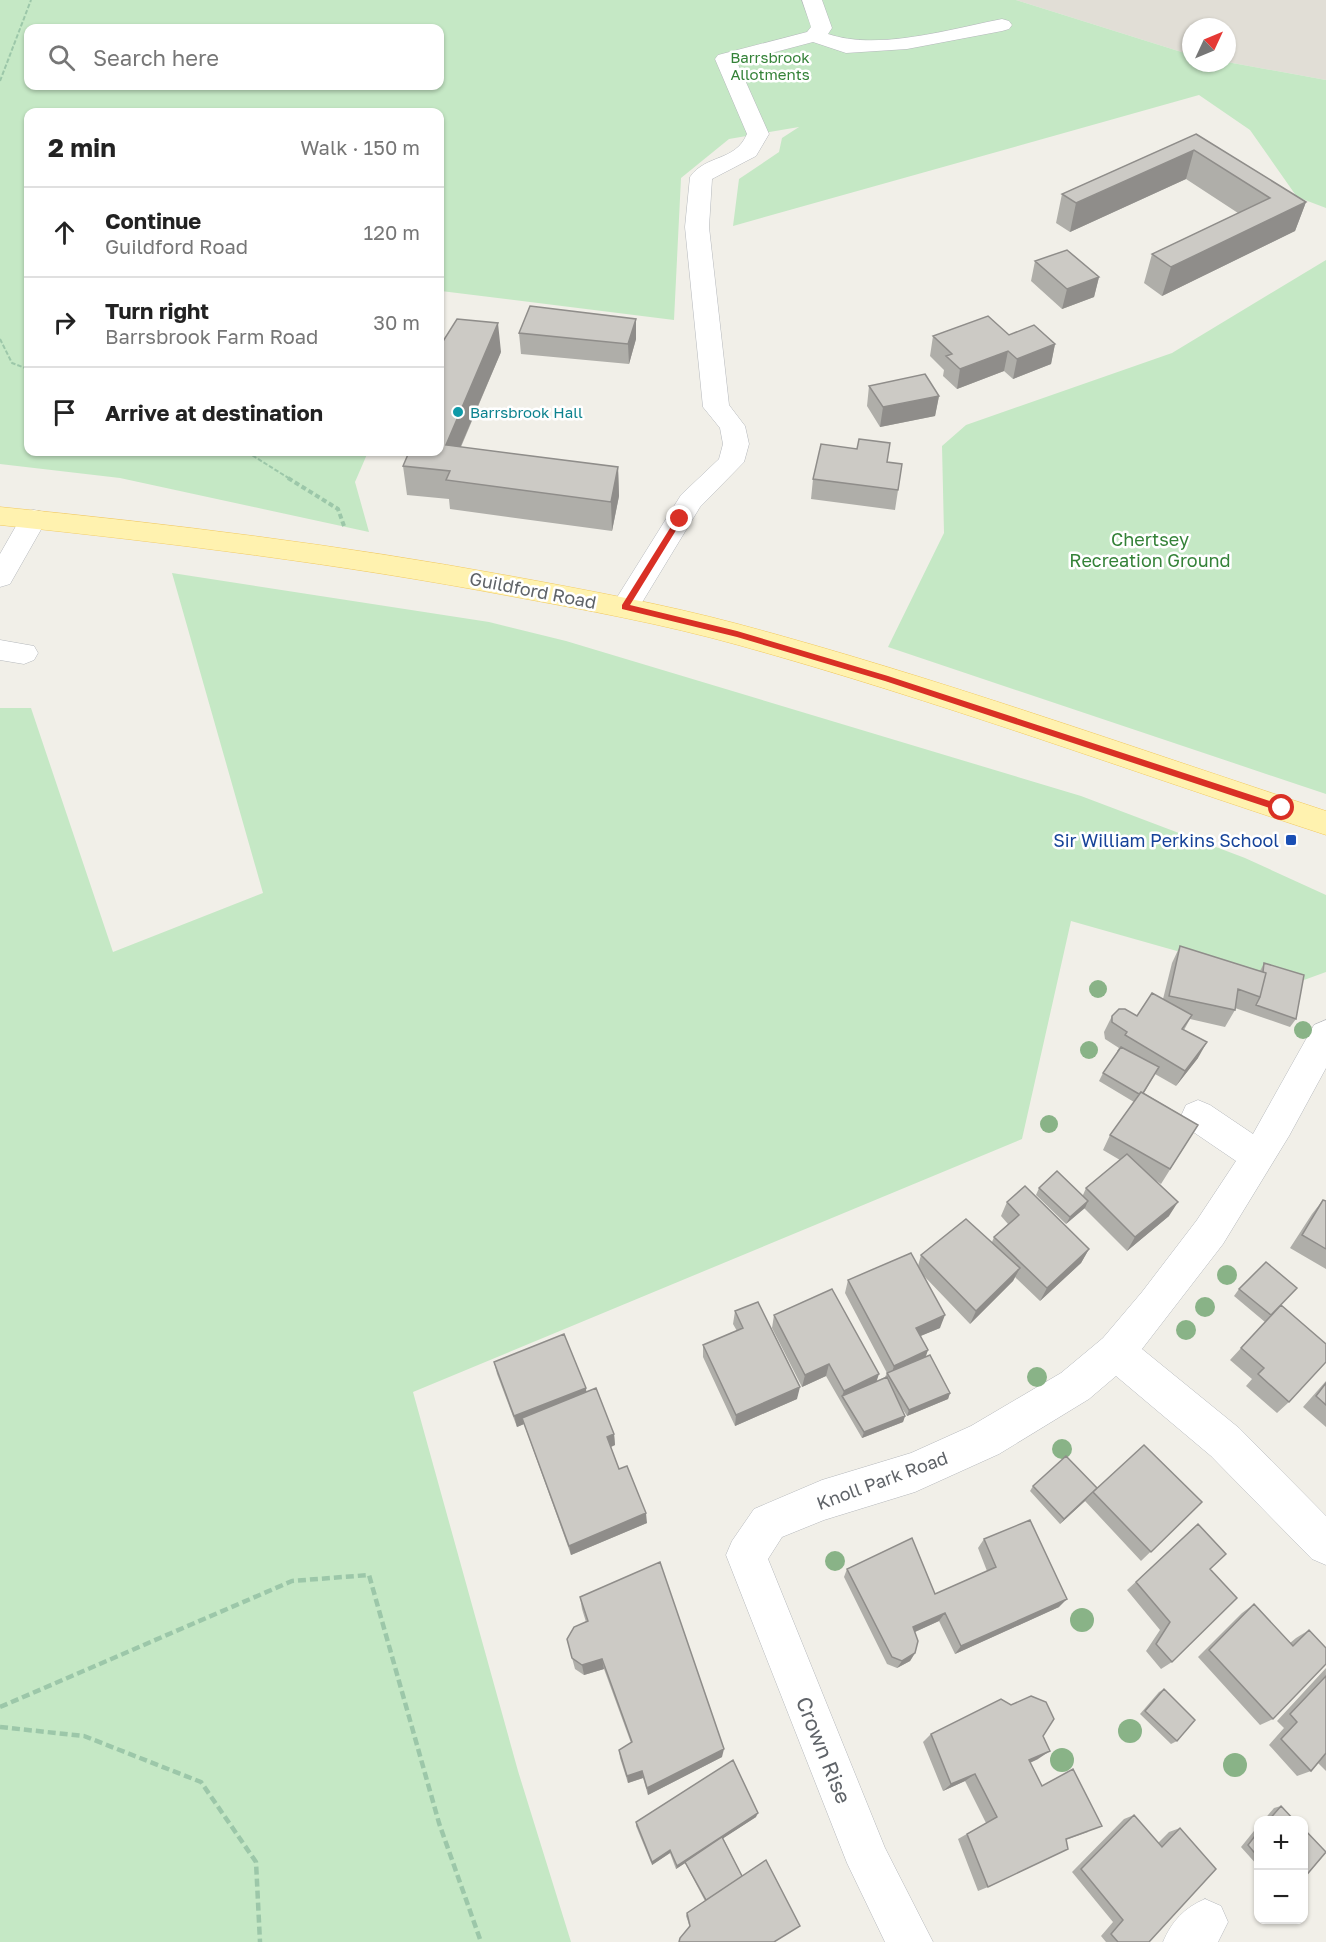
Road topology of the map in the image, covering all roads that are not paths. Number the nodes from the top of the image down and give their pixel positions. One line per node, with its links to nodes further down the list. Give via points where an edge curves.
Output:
1 (812, 0): 3 (street, via 822,28)
2 (1002, 25): 3 (street, via 907,43 867,46 846,47)
3 (814, 36): 7 (street, via 725,59 758,134 749,153 710,170 699,182 697,227 716,407 732,426 736,444 731,462 690,501)
4 (0, 516): 5 (main road, Guildford Road)
5 (33, 519): 6 (street); 7 (main road, Guildford Road, via 356,559)
6 (0, 578)
7 (625, 607): 8 (main road, Guildford Road, via 737,634 878,676)
8 (1326, 823)
9 (1326, 1035): 11 (street, Knoll Park Road)
10 (1198, 1116): 11 (street)
11 (1258, 1157): 12 (street, Knoll Park Road, via 1211,1229)
12 (1116, 1351): 13 (street, via 1225,1443); 14 (street, Knoll Park Road, via 1075,1386 985,1440 915,1472 822,1500 768,1523)
13 (1326, 1545)
14 (746, 1555): 15 (street, Crown Rise, via 869,1863)
15 (910, 1942)

